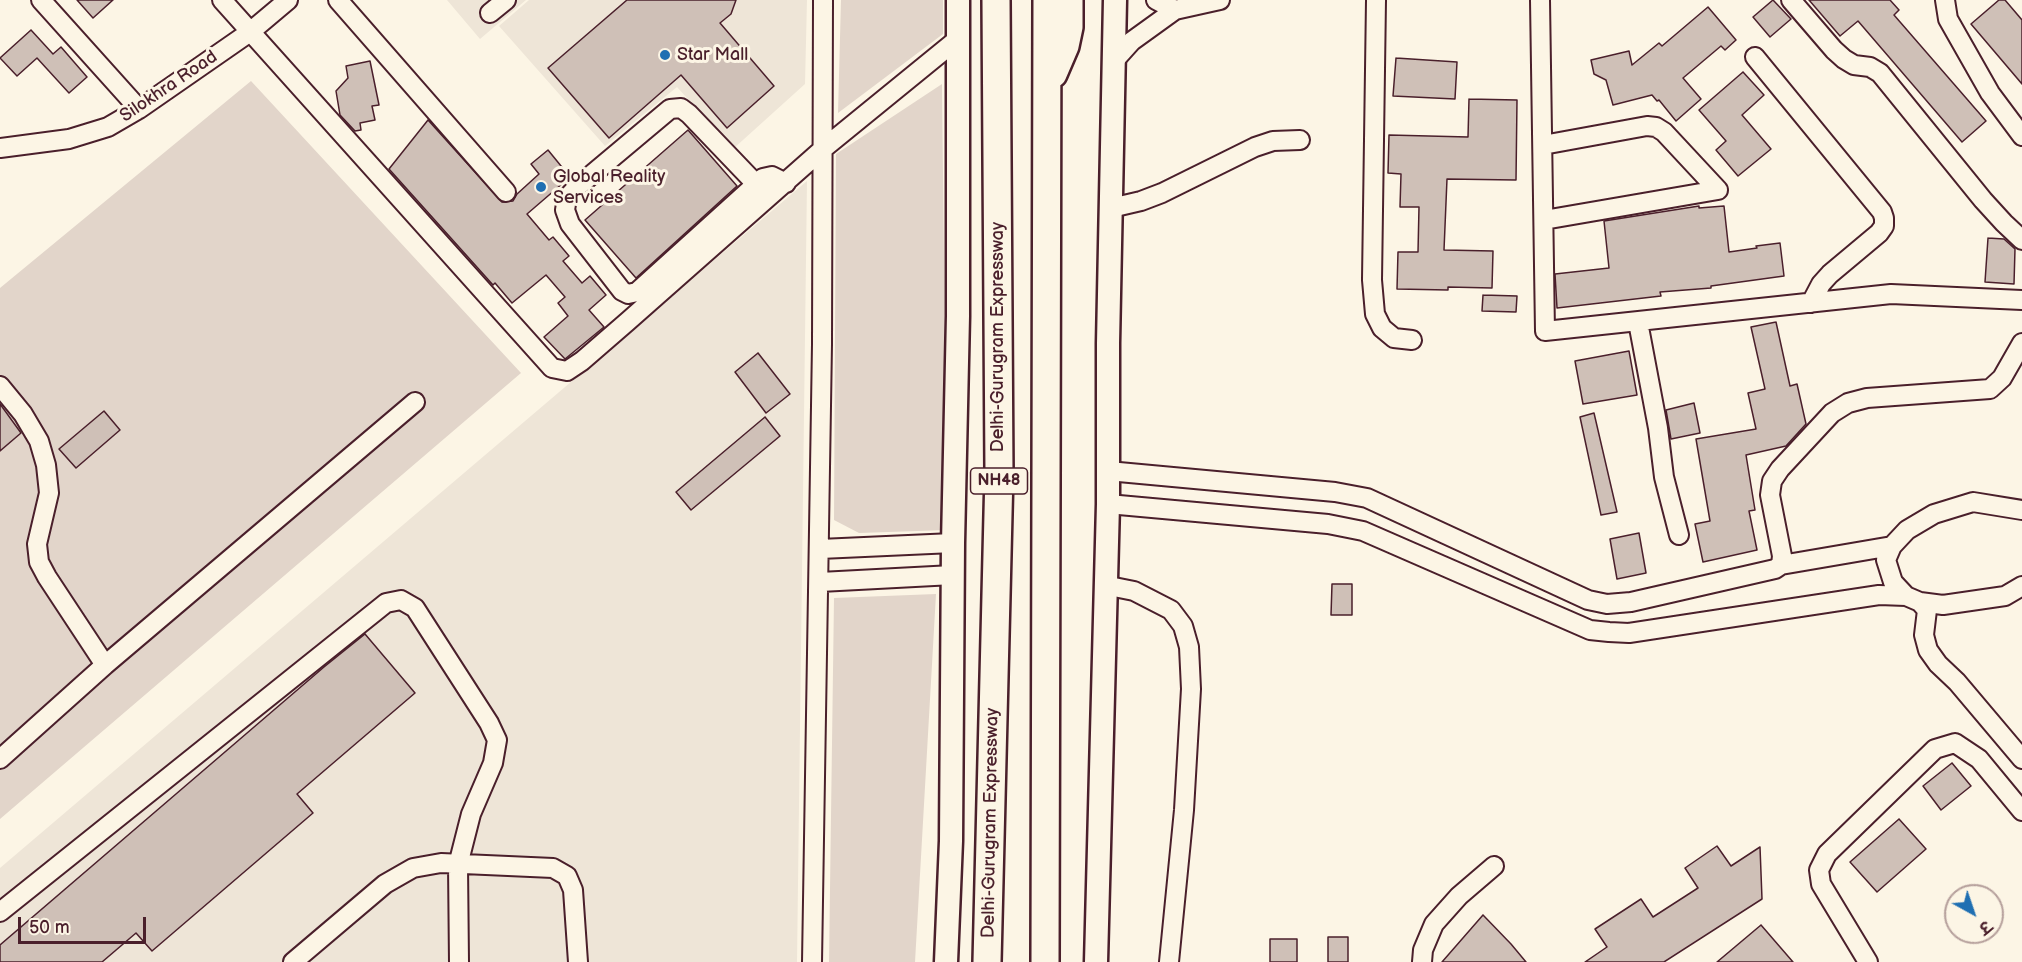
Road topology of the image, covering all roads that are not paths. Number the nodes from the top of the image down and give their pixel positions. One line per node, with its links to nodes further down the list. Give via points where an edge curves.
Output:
1 (41, 0): 25 (street)
2 (222, 0): 20 (street)
3 (288, 0): 20 (street, Silokhra Road)
4 (338, 0): 33 (street)
5 (506, 0): 19 (street)
6 (823, 0): 30 (street)
7 (958, 0): 21 (main road)
8 (996, 0): 73 (highway, Delhi-Gurugram Expressway / NH48, via 999,473)
9 (1047, 0): 24 (highway, NH48)
10 (1069, 0): 24 (highway, via 1065,46)
11 (1115, 0): 23 (main road)
12 (1156, 0): 18 (street)
13 (1376, 0): 40 (street, via 1372,280 1375,314 1394,338)
14 (1540, 0): 28 (street)
15 (1791, 0): 36 (street, via 1844,59 1880,73 1983,200)
16 (1945, 0): 26 (street, via 1948,19 1990,93)
17 (1212, 1): 18 (street)
18 (1175, 10): 23 (street, via 1132,41)
19 (490, 14)
20 (250, 32): 25 (street, Silokhra Road); 31 (street, via 552,368 567,372 582,361)
21 (959, 38): 30 (street); 50 (main road)
22 (1755, 57): 38 (street, via 1884,218 1879,233 1830,274)
23 (1114, 61): 34 (main road)
24 (1047, 87): 74 (highway, NH48)
25 (139, 109): 29 (street, Silokhra Road, via 108,127 69,139)
26 (2022, 136)
27 (1300, 140): 34 (street, via 1273,141 1255,147 1162,193)
28 (1543, 145): 35 (street); 35 (street, via 1656,127 1718,190)
29 (0, 148)
30 (824, 148): 31 (street); 52 (street)
31 (786, 183): 32 (street, via 772,176)
32 (756, 184): 32 (street, via 637,292 628,294 570,224 565,210 567,198 577,187 670,109 681,108 689,114)
33 (506, 192)
34 (1111, 208): 44 (main road)
35 (1544, 220): 39 (street, via 1545,331)
36 (2022, 240)
37 (2022, 300): 38 (street, via 1891,294)
38 (1811, 303): 39 (street)
39 (1638, 322): 49 (street)
40 (1412, 340)
41 (2022, 343): 53 (street, via 2002,378 1990,390 1867,398 1832,413 1772,481 1770,495)
42 (0, 386): 61 (street, via 39,441 46,465 49,493 37,544 39,562)
43 (415, 402): 61 (street)
44 (1108, 471): 45 (street); 46 (main road)
45 (1317, 490): 48 (street); 56 (street, via 1367,498)
46 (1108, 504): 48 (street); 57 (main road)
47 (2022, 510): 51 (street, via 1972,502 1934,514 1907,530)
48 (1315, 523): 60 (street, via 1363,531)
49 (1678, 536)
50 (953, 543): 52 (street); 54 (main road)
51 (1892, 546): 53 (street); 59 (street, via 1886,560 1893,582)
52 (820, 549): 55 (street)
53 (1781, 565): 56 (street, via 1631,602 1607,604)
54 (953, 575): 55 (street); 72 (main road)
55 (819, 582): 71 (street)
56 (1548, 582): 60 (street)
57 (1104, 585): 75 (main road); 76 (street, via 1134,591 1171,610 1183,626 1189,647 1191,689 1184,810)
58 (2022, 586): 59 (street, via 2005,596 1943,605)
59 (1913, 599): 60 (street, via 1879,595 1629,633 1590,630); 63 (street, via 1927,610 1924,635 1928,650)
60 (1537, 606)
61 (105, 665): 62 (street)
62 (0, 759)
63 (2022, 759)
64 (2022, 811): 78 (street, via 1979,759 1955,743 1935,749 1827,854 1819,870 1821,884)
65 (458, 865): 67 (street, via 471,814 494,763 497,740 416,608 400,600 386,603); 68 (street, via 441,863 413,868 385,884); 69 (street); 70 (street, via 553,868 567,876 573,890)
66 (1494, 866): 77 (street, via 1434,924)
67 (0, 912)
68 (293, 962)
69 (459, 962)
70 (578, 962)
71 (812, 962)
72 (946, 962)
73 (987, 962)
74 (1045, 962)
75 (1096, 962)
76 (1169, 962)
77 (1422, 962)
78 (1868, 962)

